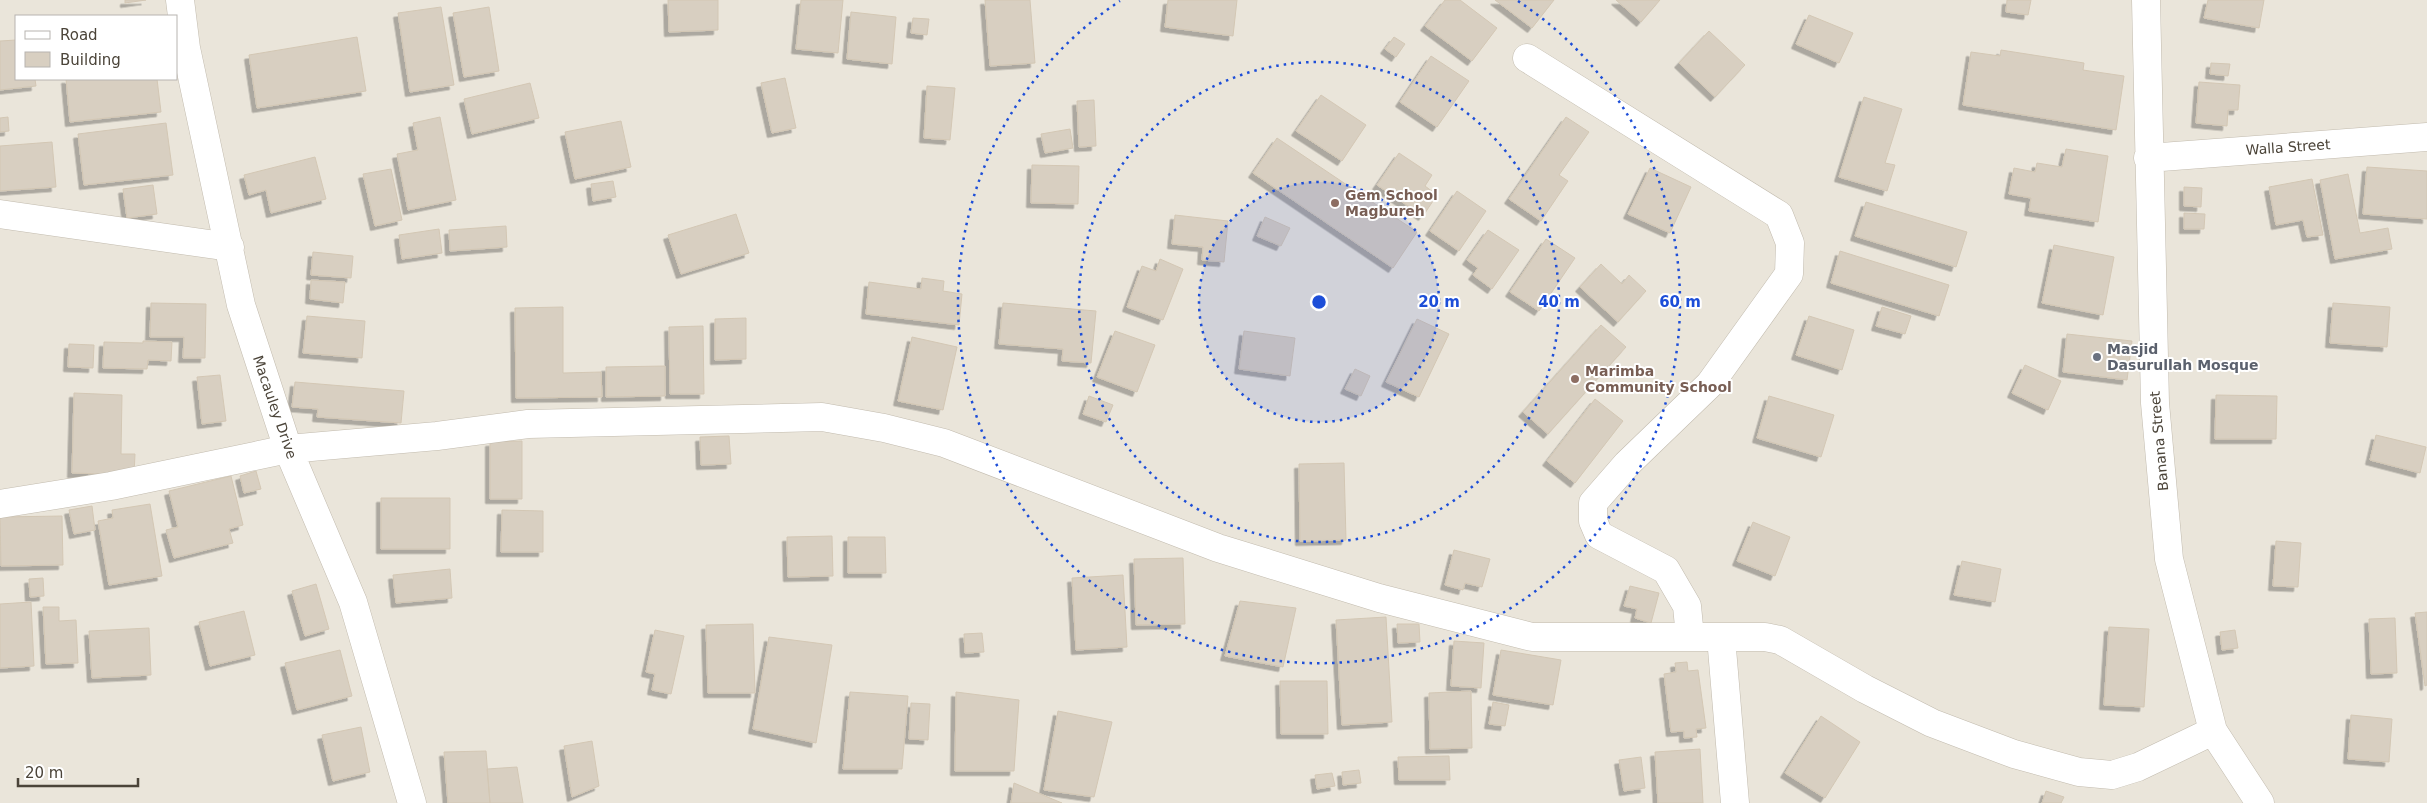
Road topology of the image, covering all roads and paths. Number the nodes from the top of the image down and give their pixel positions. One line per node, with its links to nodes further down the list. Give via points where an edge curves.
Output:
1 (180, 0): 7 (street, Macauley Drive, via 186,48)
2 (2146, 0): 5 (street, Banana Street)
3 (1527, 58): 10 (street, via 1779,215 1790,243 1789,274 1710,384 1627,464 1593,503 1593,521 1599,534 1666,570 1688,606)
4 (2427, 137): 5 (street, Walla Street)
5 (2148, 158): 12 (street, Banana Street, via 2155,403 2170,559)
6 (0, 214): 7 (street)
7 (230, 247): 8 (street, Macauley Drive, via 241,305)
8 (288, 450): 9 (street, via 111,486); 10 (street, via 528,424 822,417 944,442 1218,548 1379,598 1532,637); 13 (street, Macauley Drive, via 353,602)
9 (0, 504)
10 (1690, 636): 11 (street)
11 (1721, 637): 12 (street, via 1780,640 1932,723 2014,754 2079,772 2112,775 2138,767); 14 (street)
12 (2213, 732): 15 (street, Banana Street)
13 (412, 803)
14 (1735, 803)
15 (2260, 803)

